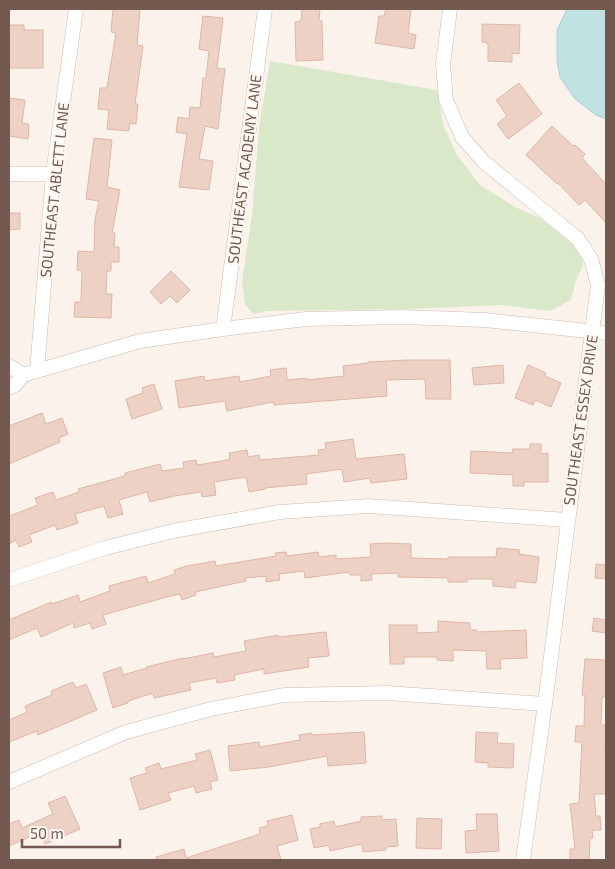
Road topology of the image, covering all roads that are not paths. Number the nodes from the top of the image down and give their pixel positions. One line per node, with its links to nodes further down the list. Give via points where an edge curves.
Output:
1 (76, 9): 5 (street, SOUTHEAST ABLETT LANE)
2 (265, 9): 6 (street, SOUTHEAST ACADEMY LANE)
3 (450, 9): 7 (street, SOUTHEAST ESSEX DRIVE, via 444,64 446,100 462,137 484,162 578,239 591,259 598,285)
4 (9, 174): 5 (street)
5 (53, 174): 10 (street, SOUTHEAST ABLETT LANE)
6 (223, 329): 7 (street, via 306,319 403,316 485,320); 10 (street, via 140,341)
7 (592, 331): 8 (street); 13 (street, SOUTHEAST ESSEX DRIVE)
8 (606, 333)
9 (9, 368): 11 (street)
10 (37, 371): 11 (street)
11 (23, 375): 12 (street)
12 (9, 388)
13 (567, 520): 14 (street, via 368,506 280,512 165,533 105,548); 15 (street, SOUTHEAST ESSEX DRIVE)
14 (9, 580)
15 (545, 704): 16 (street, via 387,692 284,694 126,732); 17 (street, SOUTHEAST ESSEX DRIVE)
16 (9, 782)
17 (523, 860)

